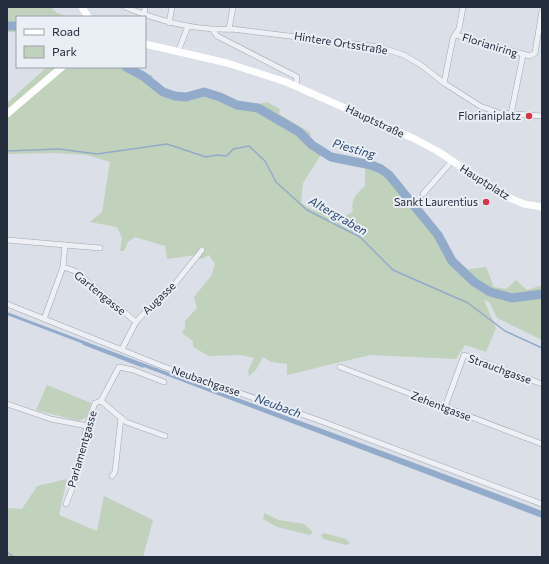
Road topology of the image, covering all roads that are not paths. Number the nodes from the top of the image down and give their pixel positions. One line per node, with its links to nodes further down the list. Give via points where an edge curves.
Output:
1 (82, 7): 9 (main road)
2 (125, 7): 8 (street, Hintere Ortsstraße)
3 (145, 7): 8 (street)
4 (172, 7): 10 (street)
5 (233, 7): 12 (street)
6 (463, 7): 14 (street, Florianiring)
7 (542, 12): 17 (street, Florianiring, via 535,53 530,56)
8 (144, 15): 10 (street, Hintere Ortsstraße)
9 (87, 16)
10 (169, 23): 11 (street, Hintere Ortsstraße)
11 (188, 26): 13 (street, Hintere Ortsstraße); 16 (street)
12 (229, 29): 13 (street, Hintere Ortsstraße); 19 (street, Hintere Ortsstraße, via 379,47 404,55)
13 (213, 30): 20 (street, via 217,36 297,77)
14 (456, 35): 17 (street, Florianiring); 19 (street, Florianiring, via 453,38)
15 (146, 44): 16 (main road, Hauptstraße)
16 (178, 52): 20 (main road, Hauptstraße, via 270,75)
17 (523, 55): 22 (street, Florianiring)
18 (61, 68): 21 (main road)
19 (444, 83): 22 (street, Hintere Ortsstraße, via 480,106 499,114)
20 (296, 86): 24 (main road, Hauptstraße, via 415,139)
21 (7, 114)
22 (511, 114): 23 (street, Hintere Ortsstraße)
23 (542, 116)
24 (452, 161): 25 (street); 26 (main road, Hauptplatz, via 505,196 524,204)
25 (423, 194)
26 (542, 207)
27 (7, 240): 28 (street)
28 (65, 245): 29 (street); 31 (street)
29 (100, 248)
30 (202, 250): 34 (street, Augasse, via 174,285 154,301)
31 (63, 267): 33 (street); 34 (street, Gartengasse, via 75,271)
32 (7, 304): 33 (street, Neubachgasse)
33 (44, 319): 35 (street, Neubachgasse)
34 (136, 322): 35 (street, Augasse)
35 (122, 349): 48 (street, Neubachgasse, via 162,366 318,420)
36 (340, 367): 41 (street, Zehentgasse)
37 (164, 382): 39 (street, via 119,366)
38 (542, 384): 41 (street, Strauchgasse, via 464,355)
39 (101, 401): 42 (street, Parlamentgasse); 43 (street, Parlamentgasse, via 95,403)
40 (7, 404): 43 (street, via 51,419)
41 (444, 407): 45 (street, Zehentgasse)
42 (121, 418): 44 (street, Parlamentgasse); 46 (street, via 115,472)
43 (87, 426): 47 (street, Parlamentgasse, via 74,484)
44 (165, 436)
45 (542, 444)
46 (112, 476)
47 (66, 504)
48 (542, 504)

